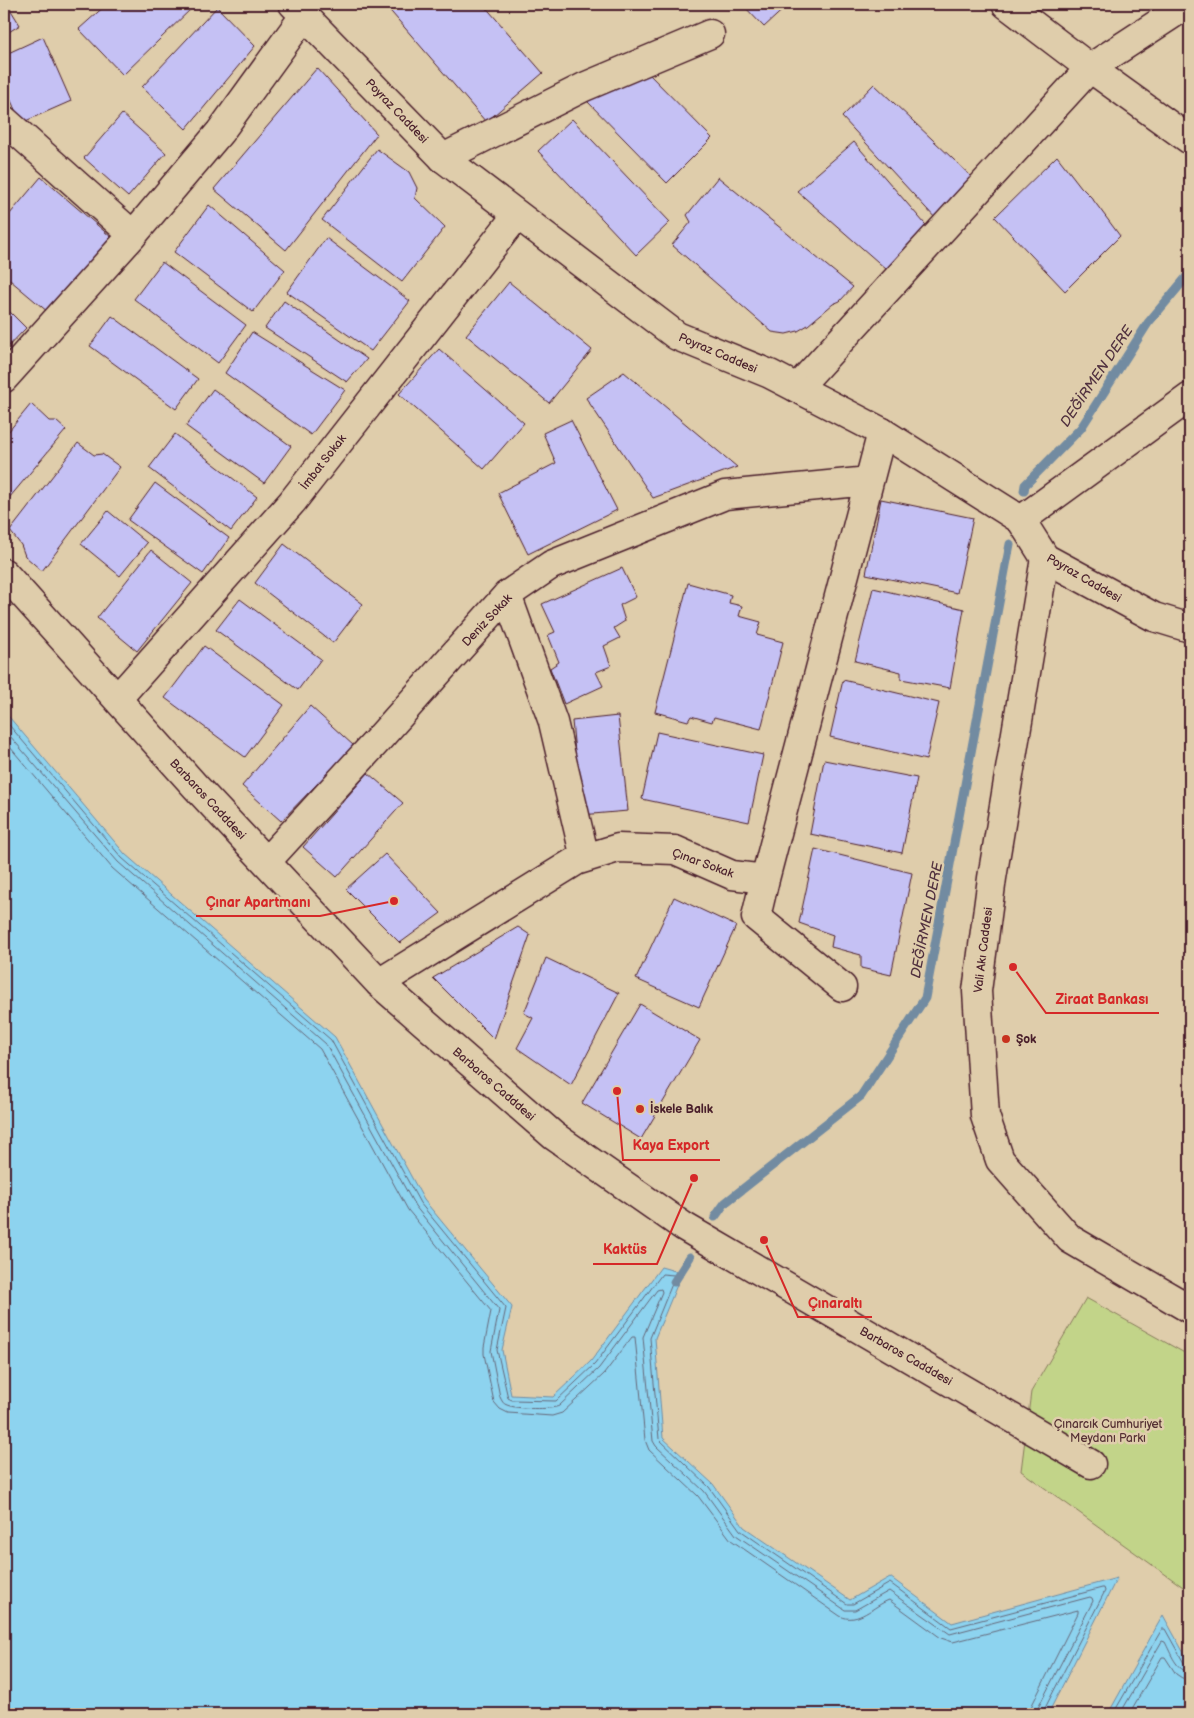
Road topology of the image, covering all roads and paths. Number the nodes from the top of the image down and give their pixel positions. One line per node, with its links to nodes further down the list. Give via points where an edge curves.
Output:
1 (1006, 4): 5 (street)
2 (1188, 4): 5 (street)
3 (299, 10): 8 (street, Poyraz Caddesi); 10 (street, via 220,132)
4 (710, 34): 8 (street, via 584,87)
5 (1090, 68): 7 (street); 12 (street)
6 (4, 120): 10 (street)
7 (1190, 140)
8 (443, 158): 9 (street, Poyraz Caddesi)
9 (517, 215): 12 (street, Poyraz Caddesi, via 676,336); 21 (street, İmbat Sokak, via 292,502)
10 (133, 235): 11 (street)
11 (4, 378)
12 (798, 388): 14 (street, Poyraz Caddesi)
13 (1190, 397): 16 (street)
14 (882, 432): 15 (street); 16 (street, Poyraz Caddesi)
15 (869, 481): 19 (street, Deniz Sokak, via 725,495 550,565); 24 (street)
16 (1021, 520): 17 (street, Poyraz Caddesi)
17 (1045, 558): 20 (street, Poyraz Caddesi, via 1154,617); 27 (street, Vali Akı Caddesi, via 992,878 977,991 985,1116 1000,1160 1070,1239)
18 (4, 573): 21 (street, Barbaros Cadddesi)
19 (508, 596): 22 (street, via 553,722); 23 (street, Deniz Sokak)
20 (1190, 628)
21 (117, 699): 23 (street, Barbaros Cadddesi)
22 (585, 858): 24 (street, Çınar Sokak, via 618,848 676,850 732,875); 25 (street, Çınar Sokak, via 526,890)
23 (266, 862): 25 (street, Barbaros Cadddesi)
24 (765, 879): 26 (street, via 756,917)
25 (379, 983): 28 (street, Barbaros Cadddesi, via 554,1136 682,1226)
26 (842, 987)
27 (1190, 1309)
28 (1092, 1464)

